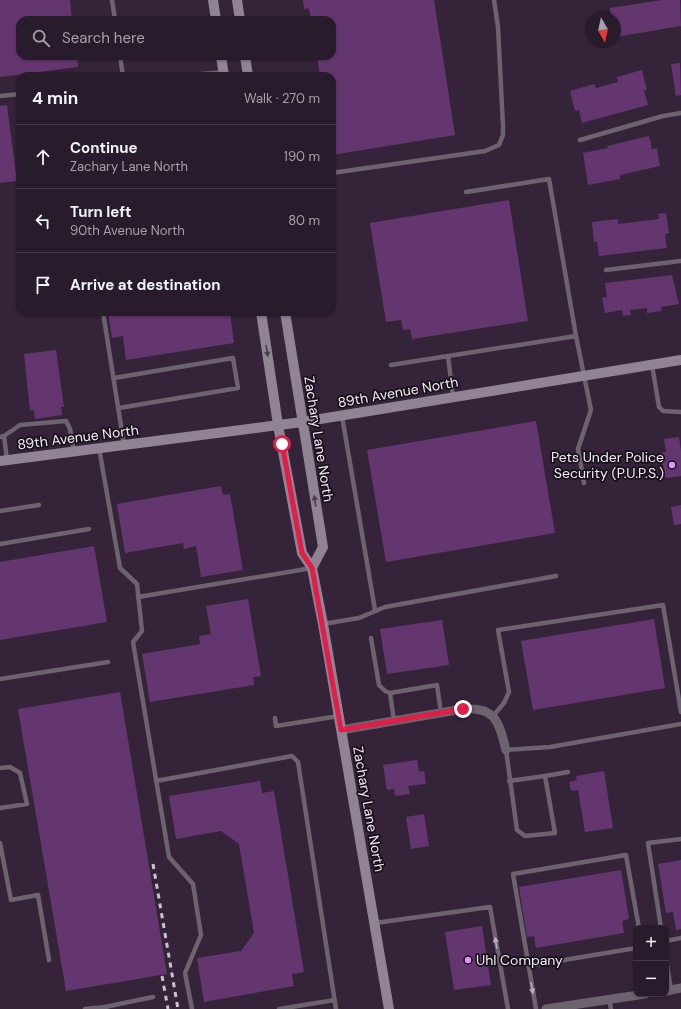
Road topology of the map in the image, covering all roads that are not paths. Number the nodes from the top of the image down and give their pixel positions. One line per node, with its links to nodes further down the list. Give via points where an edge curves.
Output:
1 (112, 0): 5 (lane)
2 (213, 0): 6 (main road)
3 (236, 0): 7 (main road)
4 (494, 0): 18 (lane, via 504,126 498,145 485,151)
5 (114, 16)
6 (215, 16)
7 (239, 16)
8 (121, 60): 11 (lane)
9 (222, 60): 12 (main road)
10 (246, 60): 13 (main road)
11 (122, 72)
12 (224, 72)
13 (247, 72)
14 (16, 94): 15 (lane)
15 (0, 96)
16 (681, 113): 17 (lane)
17 (580, 140)
18 (336, 172)
19 (466, 192): 25 (lane, via 549,178)
20 (681, 261): 21 (lane)
21 (606, 270)
22 (104, 316): 31 (lane)
23 (262, 316): 37 (main road, Zachary Lane North, one-way to 37)
24 (286, 316): 36 (main road, Zachary Lane North)
25 (576, 336): 26 (lane); 30 (lane)
26 (448, 356): 28 (lane); 32 (lane)
27 (681, 360): 29 (main road, 89th Avenue North)
28 (391, 365)
29 (652, 365): 30 (main road, 89th Avenue North); 34 (lane, via 659,407 663,411)
30 (583, 376): 32 (main road, 89th Avenue North); 43 (lane, via 591,410 578,449)
31 (114, 378): 33 (lane); 33 (lane, via 233,358 238,388)
32 (454, 397): 35 (main road, 89th Avenue North)
33 (119, 408): 39 (lane)
34 (681, 412)
35 (342, 416): 36 (main road, 89th Avenue North); 51 (lane)
36 (302, 422): 37 (main road, 89th Avenue North); 48 (main road, Zachary Lane North, one-way to 36, via 323,547)
37 (278, 425): 39 (main road, 89th Avenue North); 48 (main road, Zachary Lane North, via 302,553)
38 (2, 437): 41 (lane, via 20,425 66,421); 42 (lane)
39 (124, 445): 40 (main road, 89th Avenue North)
40 (100, 448): 41 (main road, 89th Avenue North); 50 (lane, via 120,568 137,584)
41 (74, 451): 42 (main road, 89th Avenue North)
42 (4, 460)
43 (584, 483)
44 (39, 505): 45 (lane)
45 (0, 512)
46 (89, 529): 47 (lane)
47 (0, 544)
48 (312, 568): 50 (lane); 52 (main road, Zachary Lane North)
49 (556, 576): 51 (lane)
50 (138, 597): 69 (lane, via 142,631 133,642)
51 (375, 610): 52 (lane, via 359,618)
52 (323, 624): 59 (main road, Zachary Lane North)
53 (371, 638): 56 (lane, via 379,685)
54 (108, 662): 55 (lane)
55 (0, 679)
56 (390, 693): 58 (lane, via 437,685); 62 (lane)
57 (681, 712): 60 (lane, via 663,605 498,630 509,692)
58 (441, 713): 60 (street, via 477,708); 62 (street)
59 (339, 716): 61 (lane, via 276,726); 64 (main road, Zachary Lane North)
60 (493, 716): 65 (street)
61 (275, 718)
62 (394, 721): 64 (street)
63 (681, 724): 65 (lane, via 550,747)
64 (341, 730): 74 (main road, Zachary Lane North)
65 (506, 750): 70 (lane)
66 (0, 768): 71 (lane, via 10,768 20,773 27,804)
67 (568, 772): 68 (lane)
68 (544, 776): 70 (lane); 70 (lane, via 555,833 525,836 517,830)
69 (156, 781): 87 (lane, via 292,756 298,762); 91 (lane, via 169,857 193,884 201,935 185,973)
70 (509, 781)
71 (0, 808)
72 (681, 839): 76 (lane, via 648,844)
73 (0, 843): 80 (lane, via 11,900 38,895)
74 (375, 923): 94 (main road, Zachary Lane North); 95 (lane, one-way to 74, via 490,908)
75 (638, 925): 81 (lane, via 626,855 512,874)
76 (661, 925)
77 (681, 938): 78 (lane)
78 (669, 940)
79 (633, 948): 81 (lane)
80 (49, 960)
81 (528, 966): 96 (lane, one-way to 96)
82 (681, 988): 83 (street)
83 (669, 990)
84 (633, 996): 86 (street)
85 (153, 997): 88 (lane)
86 (610, 999): 89 (street); 98 (lane)
87 (334, 1000): 92 (lane); 93 (lane)
88 (106, 1008): 90 (lane)
89 (557, 1008): 97 (street)
90 (85, 1009)
91 (192, 1009)
92 (279, 1009)
93 (336, 1009)
94 (389, 1009)
95 (508, 1009)
96 (536, 1009)
97 (546, 1009)
98 (611, 1009)

